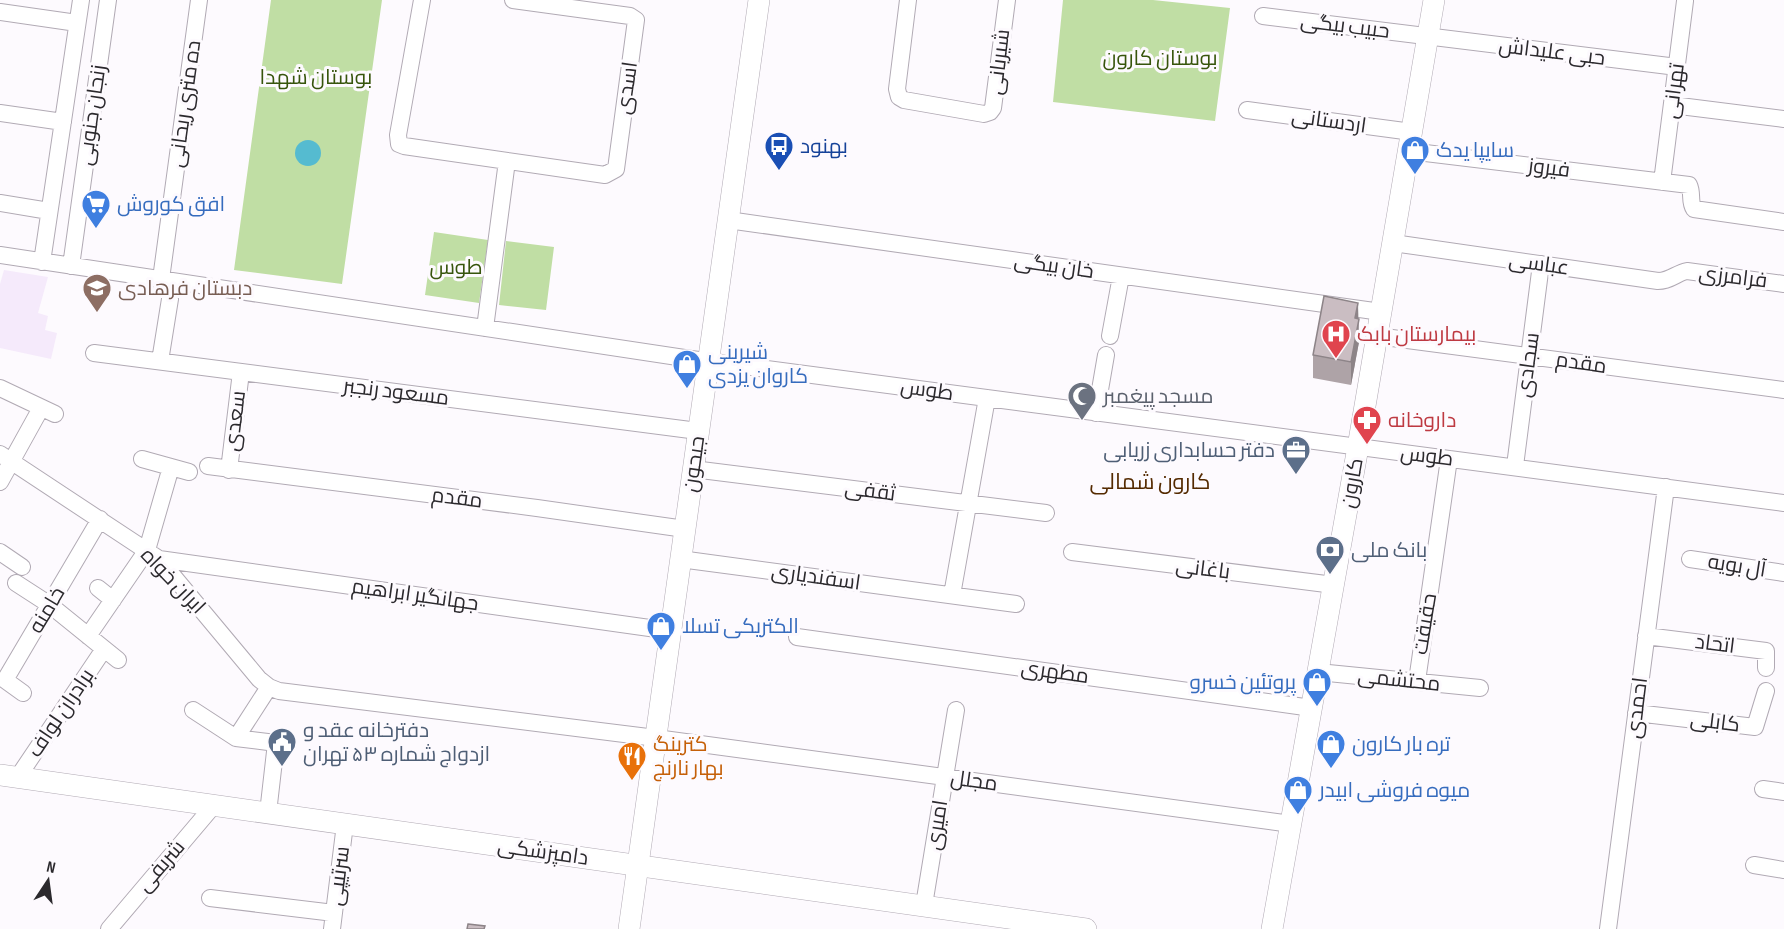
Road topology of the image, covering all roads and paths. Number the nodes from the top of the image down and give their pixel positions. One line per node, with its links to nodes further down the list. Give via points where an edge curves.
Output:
1 (81, 0): 13 (street, زنجان جنوبی)
2 (108, 0): 32 (street, زنجان جنوبی)
3 (199, 0): 35 (street, ده متری ریحانی)
4 (422, 0): 22 (street, اسدی, via 399,144)
5 (513, 0): 22 (street, اسدی, via 636,20 616,169 605,175)
6 (759, 0): 26 (main road, جیحون)
7 (908, 0): 8 (street, شیربانی, via 899,97 984,114 993,108)
8 (1007, 0)
9 (1434, 0): 14 (main road, کارون)
10 (1685, 1): 15 (street, تهرانی)
11 (0, 12): 13 (street)
12 (1263, 16): 14 (street, حبیب بیگی)
13 (77, 23): 20 (street, زنجان جنوبی)
14 (1428, 37): 15 (street, حبی علیداش); 21 (main road, کارون)
15 (1677, 67): 16 (street, تهرانی)
16 (1672, 105): 19 (street); 23 (street, تهرانی)
17 (1247, 110): 21 (street, اردستانی)
18 (0, 113): 20 (street)
19 (1784, 118)
20 (63, 122): 25 (street, زنجان جنوبی)
21 (1410, 142): 23 (street, فیروز); 28 (main road, کارون)
22 (507, 161): 39 (street)
23 (1662, 182): 27 (street, فیروز, via 1689,185 1694,209)
24 (0, 203): 25 (street)
25 (49, 211): 30 (street, زنجان جنوبی)
26 (728, 220): 34 (street, خان بیگی); 46 (main road, جیحون)
27 (1784, 222)
28 (1393, 243): 31 (street, عباسی); 38 (main road, کارون)
29 (0, 255): 30 (street, طوس)
30 (42, 261): 32 (street, طوس)
31 (1541, 264): 33 (street, عباسی, via 1658,281 1667,281); 44 (street, سجادی)
32 (71, 266): 35 (street, طوس)
33 (1682, 272): 36 (street, فرامرزی)
34 (1121, 276): 38 (street, خان بیگی); 40 (street)
35 (161, 279): 39 (street, طوس)
36 (1784, 284)
37 (170, 299): 45 (street)
38 (1381, 312): 41 (main road, کارون)
39 (485, 328): 46 (street, طوس)
40 (1110, 336)
41 (1377, 336): 44 (street, مقدم); 53 (main road, کارون)
42 (94, 353): 45 (street, مسعود رنجبر)
43 (1106, 355): 51 (street)
44 (1529, 356): 49 (street, مقدم); 58 (street, سجادی)
45 (160, 361): 47 (street, مسعود رنجبر)
46 (708, 361): 50 (street, طوس); 52 (main road, جیحون)
47 (241, 372): 52 (street, مسعود رنجبر); 61 (street, سعدی)
48 (0, 388): 54 (street, via 48,411)
49 (1784, 390)
50 (987, 398): 51 (street, طوس); 65 (street)
51 (1096, 412): 53 (street, طوس)
52 (698, 431): 60 (main road, جیحون)
53 (1358, 447): 56 (street, طوس); 76 (main road, کارون)
54 (6, 458): 63 (street); 68 (street, ایران خواه)
55 (142, 459): 59 (street)
56 (1449, 459): 58 (street, طوس); 90 (street, حقیقت)
57 (208, 466): 61 (street, مقدم)
58 (1515, 466): 64 (street, طوس)
59 (171, 467): 62 (street); 72 (street)
60 (693, 469): 65 (street, ثقفی); 69 (main road, جیحون)
61 (229, 470): 69 (street, مقدم)
62 (189, 472)
63 (0, 482)
64 (1666, 487): 66 (street, طوس); 84 (street, احمدی)
65 (969, 503): 67 (street, ثقفی); 78 (street)
66 (1784, 503)
67 (1046, 513)
68 (100, 519): 72 (street, ایران خواه); 80 (street, خامنه)
69 (684, 529): 74 (main road, جیحون)
70 (0, 552): 80 (street)
71 (1072, 552): 76 (street, باغانی)
72 (153, 555): 79 (street); 82 (street, جهانگیر ابراهیم); 91 (street, ایران خواه)
73 (1690, 559): 75 (street, آل بویه)
74 (680, 560): 78 (street, اسفندیاری); 82 (main road, جیحون)
75 (1784, 573)
76 (1334, 585): 89 (main road, کارون)
77 (98, 588): 79 (street)
78 (952, 595): 81 (street, اسفندیاری)
79 (113, 600): 83 (street)
80 (50, 604): 83 (street); 94 (street, خامنه, via 5,680)
81 (1016, 604)
82 (671, 631): 100 (main road, جیحون)
83 (88, 636): 86 (street)
84 (1646, 636): 88 (street, اتحاد, via 1766,651); 98 (street, احمدی)
85 (797, 637): 95 (street, مطهری)
86 (104, 649): 87 (street); 101 (street, برادران لواف)
87 (118, 660)
88 (1766, 668)
89 (1318, 672): 90 (street, محتشمی); 95 (main road, کارون)
90 (1417, 681): 92 (street, محتشمی)
91 (269, 687): 99 (street); 100 (street, مجلل, via 288,693)
92 (1480, 688)
93 (1766, 691): 98 (street, کابلی, via 1755,727)
94 (23, 693)
95 (1312, 708): 108 (main road, کارون)
96 (193, 710): 99 (street)
97 (956, 710): 102 (street, امیری)
98 (1636, 712): 119 (street, احمدی)
99 (236, 738): 106 (street, via 276,743)
100 (656, 738): 102 (street, مجلل); 109 (main road, جیحون)
101 (9, 776): 105 (main road, دامپزشکی)
102 (945, 777): 108 (street, مجلل); 113 (street, امیری)
103 (1763, 789): 104 (street)
104 (1784, 792)
105 (214, 805): 106 (main road, دامپزشکی); 115 (street, شریفی)
106 (268, 813): 107 (main road, دامپزشکی)
107 (345, 824): 109 (main road, دامپزشکی); 114 (street, سرتیپی)
108 (1291, 824): 118 (main road, کارون)
109 (638, 865): 113 (main road, دامپزشکی); 116 (main road, جیحون)
110 (1754, 865): 111 (street)
111 (1784, 870)
112 (210, 898): 114 (street)
113 (924, 905): 117 (main road, دامپزشکی)
114 (333, 921)
115 (109, 929)
116 (630, 929)
117 (1086, 929)
118 (1272, 929)
119 (1608, 929)

